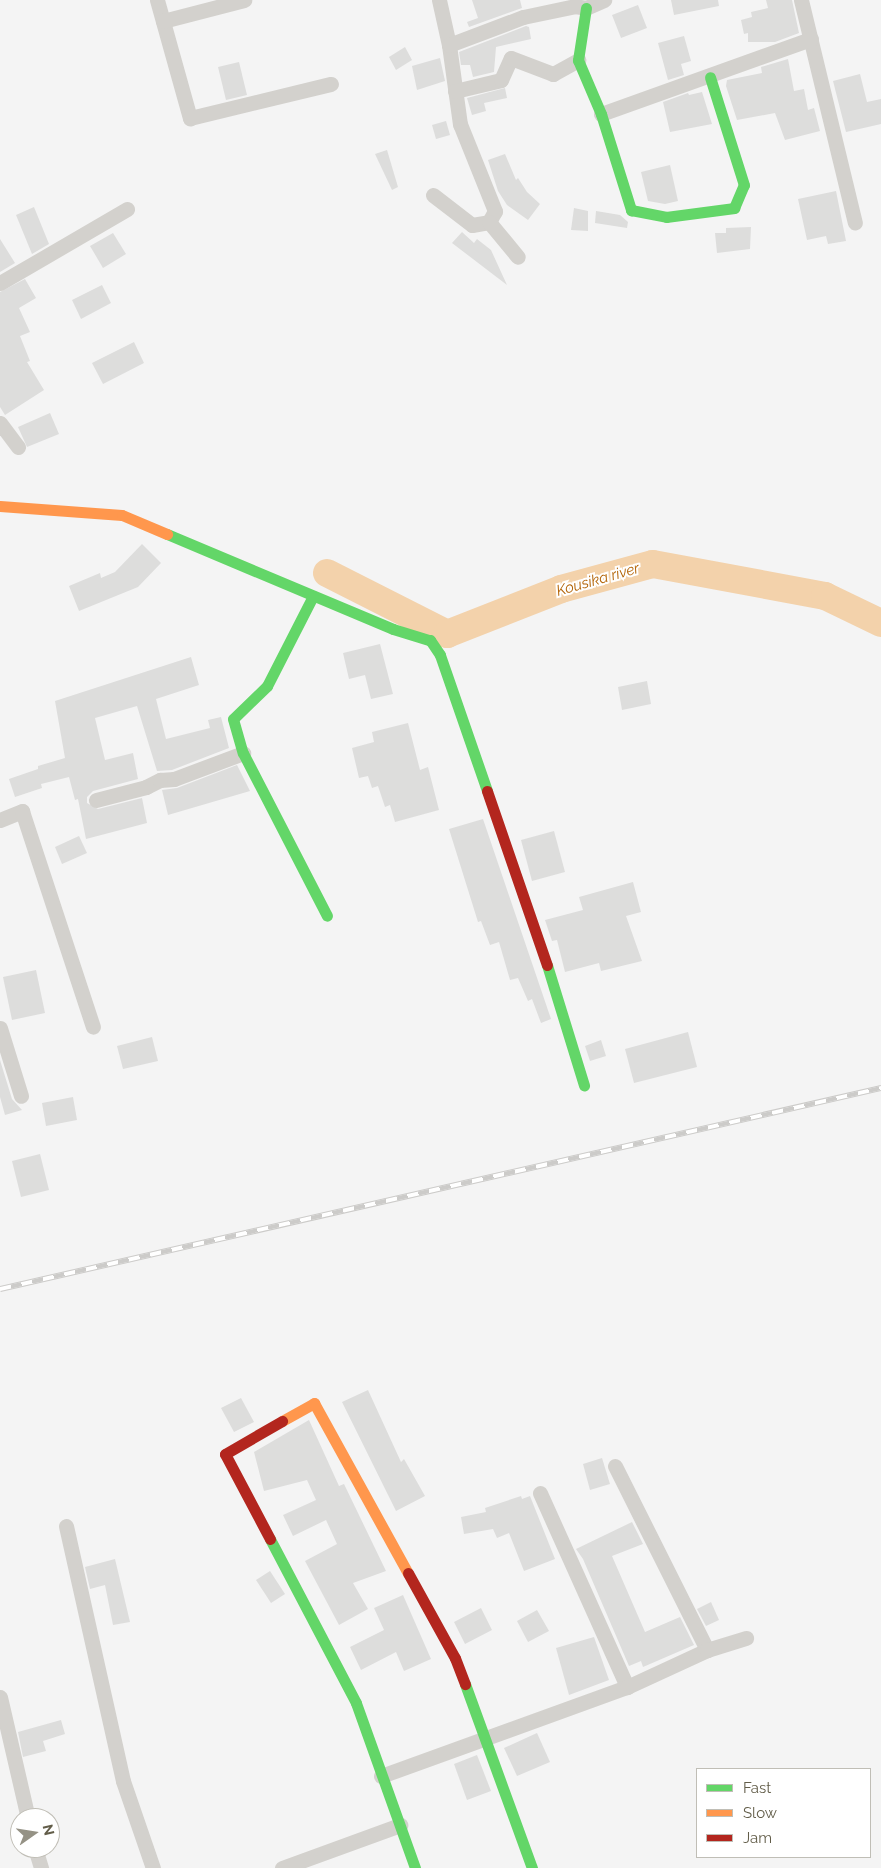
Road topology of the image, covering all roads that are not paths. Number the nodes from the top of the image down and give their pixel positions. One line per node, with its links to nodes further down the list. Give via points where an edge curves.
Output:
1 (157, 0): 7 (street)
2 (244, 0): 7 (street)
3 (439, 0): 9 (street)
4 (604, 0): 6 (street)
5 (801, 0): 8 (street)
6 (586, 8): 9 (street, via 575,6 523,17); 10 (street)
7 (163, 22): 12 (street, via 190,118)
8 (811, 39): 11 (street); 18 (street)
9 (449, 45): 13 (street)
10 (578, 60): 13 (street, via 553,74 511,58 501,80); 14 (street)
11 (710, 77): 14 (street, via 674,86 643,101); 14 (street, via 744,185 734,208 666,217 631,210)
12 (331, 84)
13 (455, 91): 17 (street, via 460,124 495,211)
14 (601, 114)
15 (434, 195): 17 (street, via 472,225)
16 (127, 208): 20 (street)
17 (489, 222): 19 (street)
18 (855, 223)
19 (518, 257)
20 (0, 283)
21 (0, 423): 22 (street)
22 (18, 447)
23 (0, 506): 24 (street, via 122,514)
24 (314, 596): 25 (street, via 268,686 233,719); 31 (street, via 392,629 430,640 440,655 543,953)
25 (243, 753): 26 (street, via 174,779 160,780 146,787); 28 (street)
26 (96, 800)
27 (0, 820): 29 (street, via 22,811)
28 (327, 916)
29 (93, 1027)
30 (0, 1028): 32 (street)
31 (584, 1085)
32 (21, 1096)
33 (615, 1466): 37 (street)
34 (540, 1493): 38 (street)
35 (66, 1526): 44 (street, via 123,1781)
36 (746, 1638): 37 (street)
37 (707, 1650): 38 (street)
38 (627, 1687): 40 (street)
39 (0, 1697): 42 (street)
40 (485, 1740): 41 (street); 41 (street, via 455,1658 314,1403 226,1454 356,1703); 47 (street)
41 (381, 1776): 43 (street)
42 (26, 1808)
43 (400, 1825): 45 (street); 46 (street)
44 (153, 1868)
45 (282, 1868)
46 (415, 1868)
47 (532, 1868)

